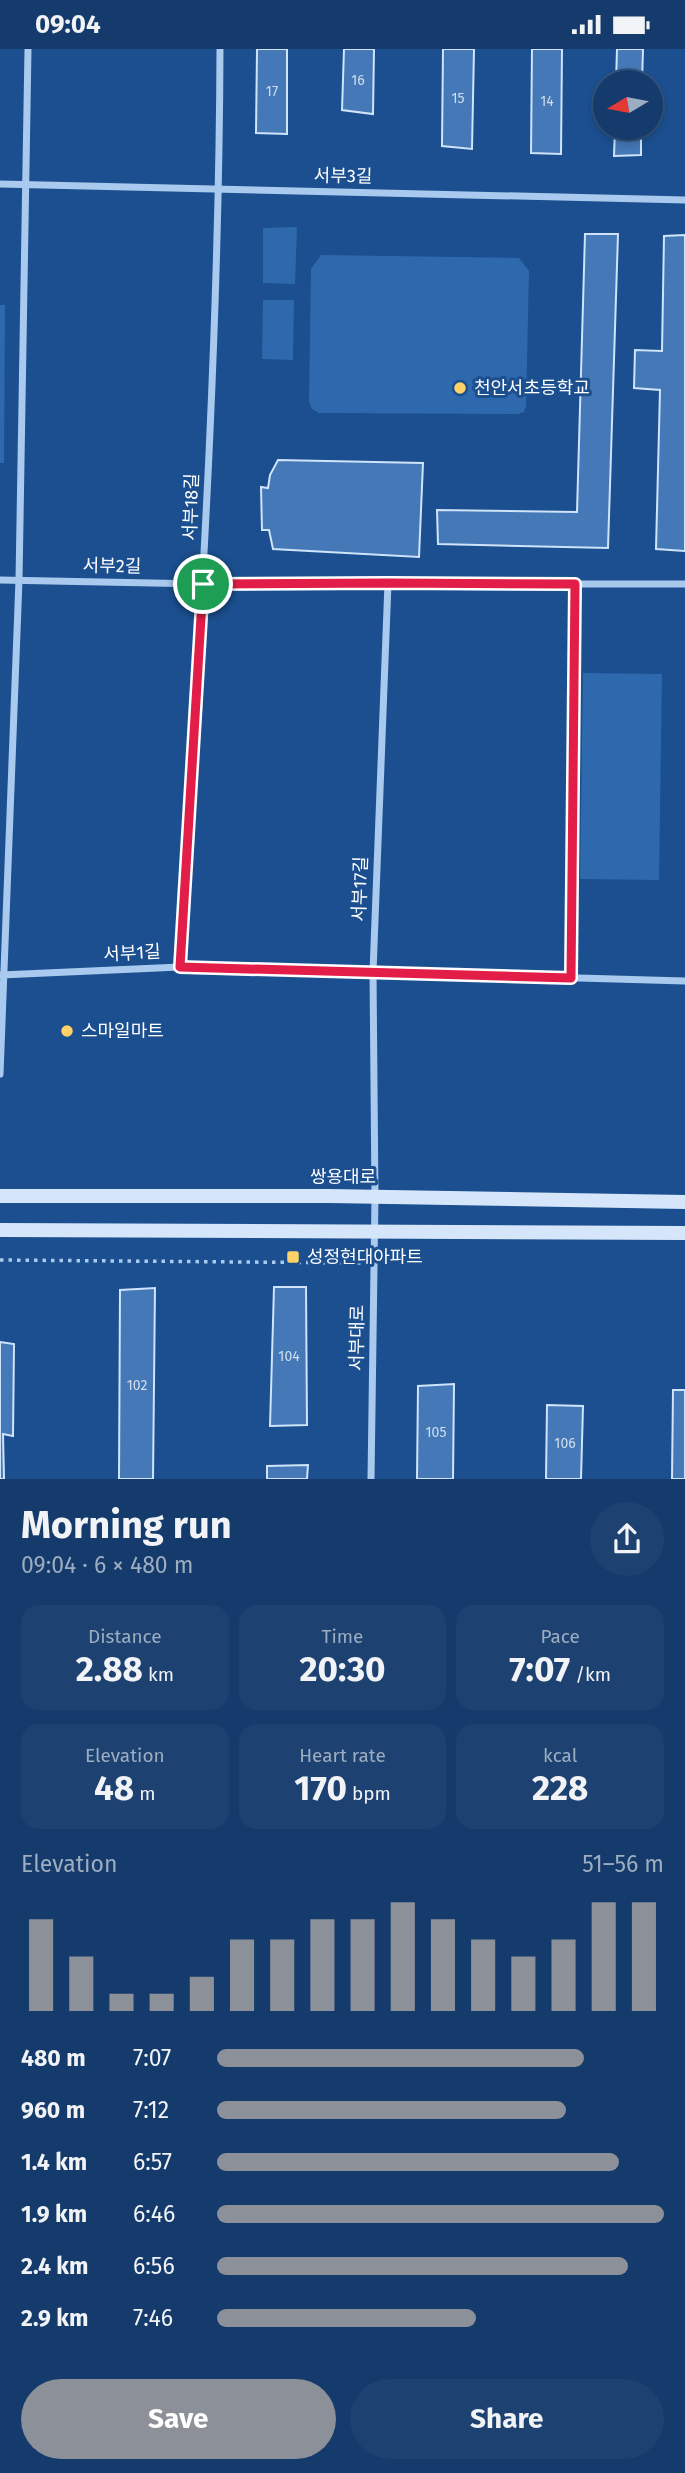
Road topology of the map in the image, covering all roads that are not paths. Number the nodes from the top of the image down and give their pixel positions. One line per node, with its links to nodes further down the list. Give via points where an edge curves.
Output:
1 (27, 49): 3 (street)
2 (220, 49): 5 (street, 서부18길)
3 (26, 183): 4 (street, 서부3길); 5 (street, 서부3길); 8 (street)
4 (0, 184)
5 (220, 188): 6 (street, 서부3길); 10 (street, 서부18길)
6 (685, 199)
7 (0, 580): 8 (street, 서부2길)
8 (19, 580): 10 (street, 서부2길); 15 (street)
9 (388, 583): 10 (street, 서부2길); 11 (street, 서부2길); 14 (street, 서부17길)
10 (203, 584): 13 (street, 서부18길)
11 (575, 584): 12 (street, 서부2길); 16 (street)
12 (685, 584)
13 (180, 967): 14 (street, 서부1길); 15 (street, 서부1길)
14 (373, 972): 16 (street, 서부1길); 20 (street, 서부17길)
15 (1, 975): 18 (street)
16 (571, 978): 17 (street, 서부1길)
17 (685, 981)
18 (0, 1074)
19 (0, 1196): 20 (main road, 쌍용대로)
20 (375, 1196): 21 (main road, 쌍용대로); 23 (street, 서부대로)
21 (685, 1202)
22 (0, 1230): 23 (main road)
23 (374, 1233): 24 (main road); 25 (street, 서부대로)
24 (685, 1233)
25 (371, 1479)

